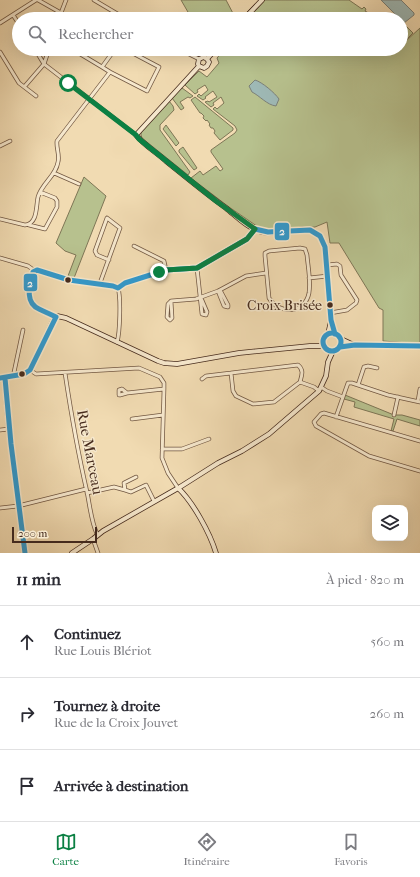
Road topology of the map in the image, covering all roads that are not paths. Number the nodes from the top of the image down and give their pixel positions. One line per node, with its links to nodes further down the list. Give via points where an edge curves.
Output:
1 (37, 0): 5 (street); 6 (street)
2 (66, 0): 7 (street)
3 (94, 0): 8 (street)
4 (262, 0): 9 (street)
5 (18, 12)
6 (59, 12)
7 (61, 12)
8 (114, 12)
9 (251, 12)
10 (12, 16): 11 (street)
11 (0, 23)
12 (0, 52): 26 (street, via 19,83)
13 (39, 56): 22 (street)
14 (47, 56): 22 (street)
15 (84, 56): 24 (street)
16 (109, 56): 24 (street)
17 (138, 56): 25 (street, via 160,68 147,91)
18 (193, 56): 20 (street)
19 (210, 56): 21 (street)
20 (199, 59): 21 (street); 23 (street)
21 (207, 59): 23 (street, via 207,66)
22 (44, 64): 26 (street); 28 (street)
23 (200, 66): 29 (street)
24 (102, 67): 25 (street)
25 (110, 72): 28 (street)
26 (25, 86): 27 (street)
27 (36, 96)
28 (89, 99): 29 (street); 32 (street, via 57,141 58,161)
29 (136, 135): 37 (street)
30 (10, 141): 31 (street)
31 (0, 146)
32 (54, 173): 33 (street); 34 (street)
33 (79, 184)
34 (40, 192): 36 (street, via 35,214); 36 (street, via 55,198 57,207 45,229)
35 (0, 219): 36 (street)
36 (29, 225)
37 (255, 229): 41 (street, via 264,232 304,229 315,231 324,243); 42 (street, via 247,239)
38 (134, 246): 44 (street, via 162,259)
39 (0, 258): 43 (street)
40 (109, 260): 40 (street, via 120,228 108,218 95,251 97,255); 48 (street)
41 (327, 265): 46 (street); 53 (street, via 340,266 341,275 357,300 348,310)
42 (197, 268): 44 (street); 51 (street)
43 (35, 270): 48 (street, via 69,280); 54 (street, via 29,299 34,306)
44 (166, 270): 49 (street, via 125,283)
45 (266, 273): 47 (street, via 267,252 303,248 306,251); 47 (street, via 269,298 282,310 293,310 304,303 310,291); 50 (street, via 251,274)
46 (328, 276): 47 (street); 53 (street)
47 (309, 278)
48 (100, 283): 49 (street)
49 (118, 288): 61 (street)
50 (219, 291): 50 (street, via 224,306 228,307 228,304); 51 (street)
51 (201, 298): 51 (street, via 202,314 206,315 207,312); 52 (street)
52 (171, 301): 52 (street, via 168,304 167,317 170,320)
53 (330, 313): 55 (street)
54 (56, 317): 61 (street, via 66,318); 70 (street)
55 (331, 320): 57 (street); 58 (street)
56 (23, 330): 73 (street)
57 (328, 334): 58 (street); 60 (street)
58 (335, 334): 59 (street)
59 (341, 339): 62 (street); 65 (street)
60 (323, 340): 63 (street); 66 (street)
61 (117, 342): 63 (street, via 170,364 239,353)
62 (355, 345): 64 (street); 65 (street)
63 (310, 346): 66 (street)
64 (420, 346)
65 (340, 347): 67 (street)
66 (325, 348): 67 (street); 68 (street)
67 (333, 351): 68 (street)
68 (328, 362): 80 (street, via 326,376)
69 (377, 368): 78 (street, via 364,367)
70 (30, 370): 71 (street, via 36,374); 73 (street)
71 (66, 373): 79 (street, via 139,368 160,377); 99 (street, Rue Marceau)
72 (231, 373): 76 (street, via 206,376); 77 (street, via 298,365 302,373); 77 (street, via 236,396 253,404 274,402)
73 (13, 377): 75 (street)
74 (0, 378): 75 (street)
75 (5, 378): 90 (street)
76 (202, 379)
77 (300, 382): 80 (street)
78 (358, 385): 83 (street, via 348,383); 84 (street)
79 (164, 389): 82 (street); 86 (street)
80 (320, 389): 83 (street); 97 (street, via 274,430)
81 (420, 389): 85 (street)
82 (126, 393)
83 (343, 397): 88 (street)
84 (398, 397): 85 (street); 87 (street)
85 (419, 402)
86 (164, 415): 89 (street); 94 (street)
87 (394, 415)
88 (336, 417): 93 (street); 95 (street, via 322,413 314,420 314,424 369,456)
89 (132, 419)
90 (9, 429): 91 (street); 101 (street)
91 (0, 430)
92 (209, 439): 94 (street, via 182,449)
93 (420, 441)
94 (162, 449): 97 (street, via 163,464)
95 (420, 471)
96 (136, 477): 98 (street, via 124,483)
97 (178, 488): 100 (street); 108 (street, via 195,510)
98 (125, 490): 99 (street, via 114,487); 100 (street, via 131,492 146,485)
99 (87, 491): 101 (street); 103 (street, Rue Marceau)
100 (154, 501): 103 (street)
101 (19, 505): 102 (street); 105 (street)
102 (0, 508)
103 (97, 534): 104 (street)
104 (92, 539): 106 (street); 107 (street)
105 (25, 553)
106 (72, 553)
107 (98, 553)
108 (216, 553)

